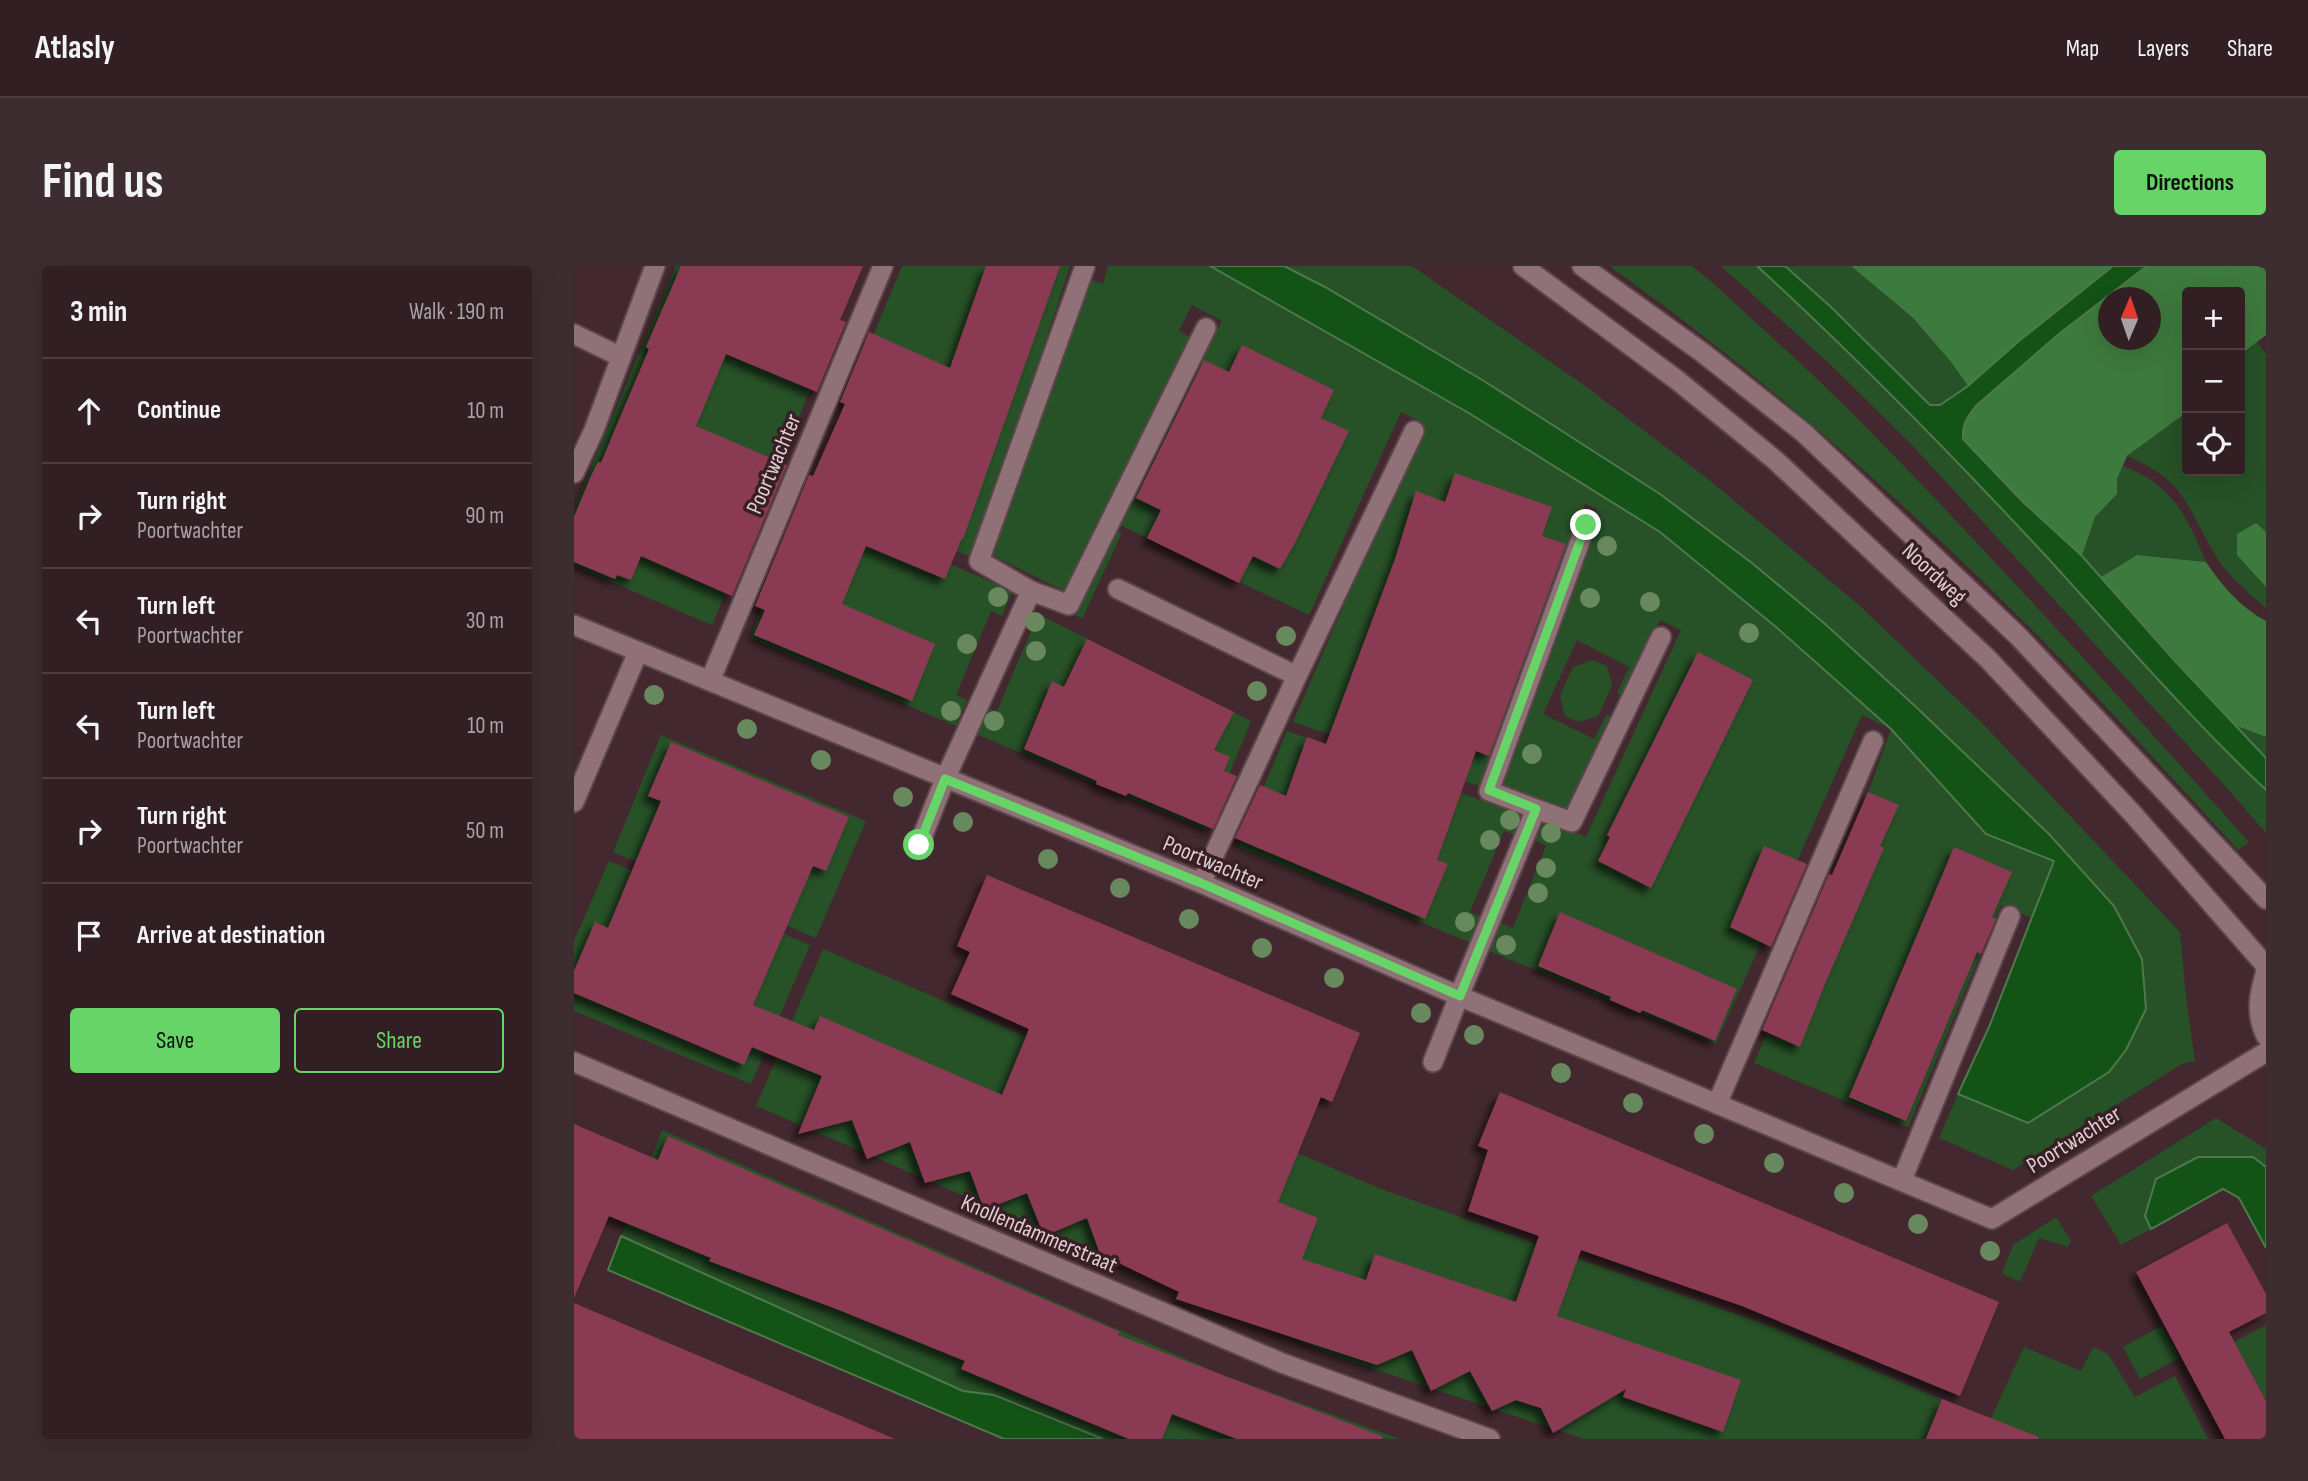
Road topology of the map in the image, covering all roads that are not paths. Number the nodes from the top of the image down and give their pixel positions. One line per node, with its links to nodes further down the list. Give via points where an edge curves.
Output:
1 (655, 266): 8 (street)
2 (883, 266): 18 (street, Poortwachter)
3 (1085, 266): 13 (street, via 979,561)
4 (1523, 266): 27 (street, Noordweg, via 1677,380 1775,460 1978,649 2133,814)
5 (1582, 266): 25 (street, Noordweg, via 1804,433 2019,637)
6 (1206, 328): 13 (street, via 1069,606)
7 (574, 334): 8 (street)
8 (621, 357): 10 (street)
9 (1413, 430): 17 (street)
10 (574, 473)
11 (1586, 525): 22 (street, via 1489,790)
12 (1118, 589): 17 (street)
13 (1031, 591): 20 (street)
14 (574, 625): 16 (street, Poortwachter)
15 (1661, 636): 22 (street, via 1572,822)
16 (638, 653): 18 (street, Poortwachter); 21 (street)
17 (1297, 676): 24 (street)
18 (710, 681): 20 (street, Poortwachter)
19 (1873, 741): 33 (street)
20 (945, 779): 23 (street); 24 (street, Poortwachter)
21 (574, 802)
22 (1536, 809): 28 (street)
23 (919, 845)
24 (1201, 883): 28 (street, Poortwachter)
25 (2266, 899)
26 (2010, 916): 34 (street)
27 (2266, 969): 29 (street, via 2258,995)
28 (1460, 996): 32 (street); 33 (street, Poortwachter)
29 (2266, 1036)
30 (2266, 1052): 34 (street, Poortwachter, via 1992,1219)
31 (574, 1062): 35 (street, Knollendammerstraat, via 1282,1363)
32 (1433, 1062)
33 (1717, 1104): 34 (street, Poortwachter)
34 (1902, 1180)
35 (1490, 1439)

